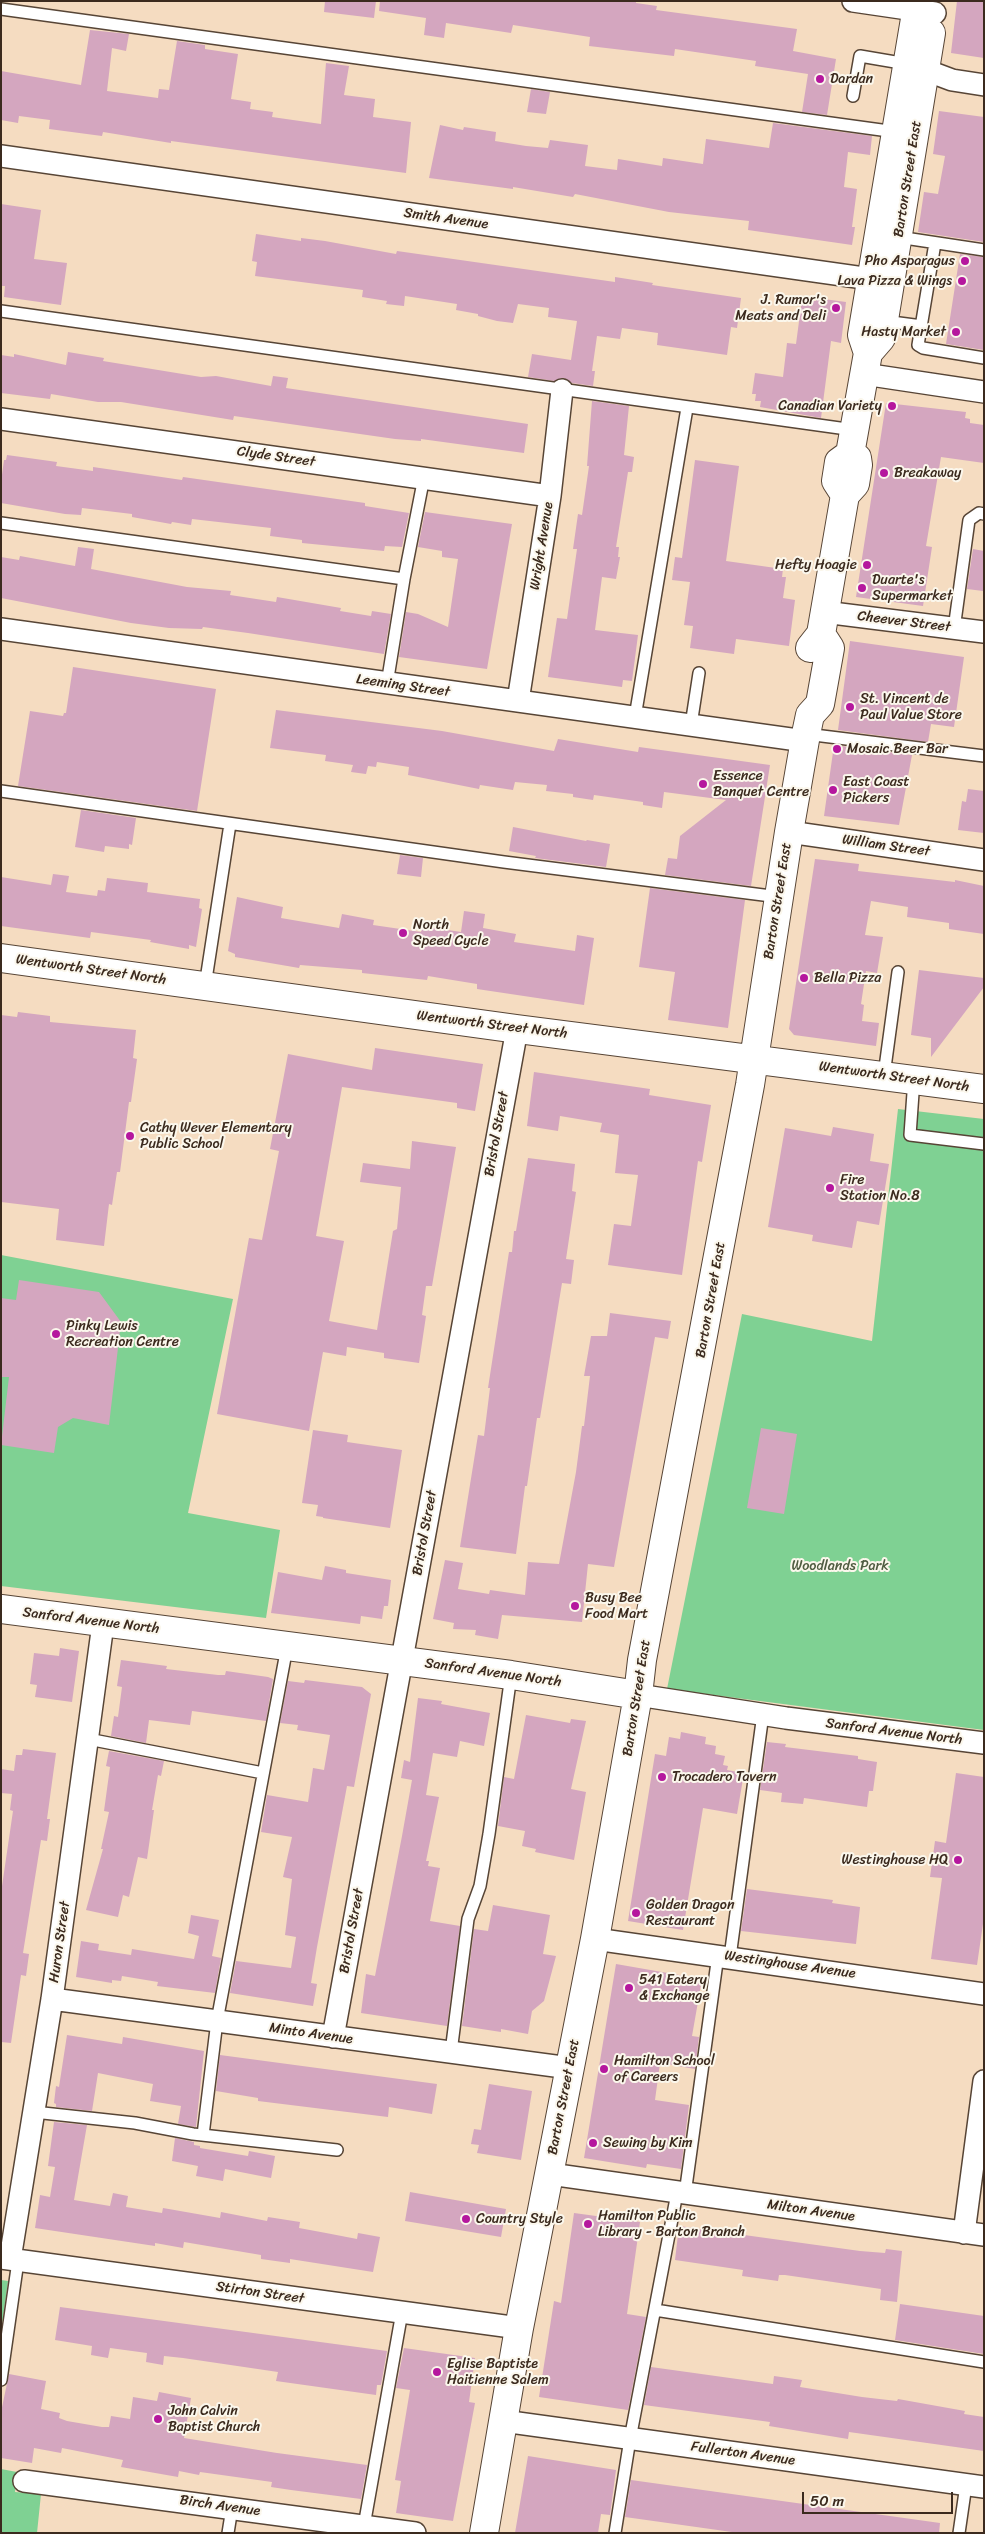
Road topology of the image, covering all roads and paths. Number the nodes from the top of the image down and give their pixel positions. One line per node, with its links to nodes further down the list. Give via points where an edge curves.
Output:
1 (853, 1): 2 (street)
2 (926, 6): 4 (main road, Barton Street East)
3 (1, 9): 7 (lane)
4 (917, 67): 5 (street, via 952,80); 6 (lane, via 860,56); 7 (main road, Barton Street East); 9 (main road, Barton Street East)
5 (984, 85)
6 (853, 96)
7 (896, 132): 12 (main road, Barton Street East)
8 (1, 156): 12 (street, Smith Avenue)
9 (898, 237): 10 (lane); 12 (main road, Barton Street East)
10 (935, 243): 11 (lane); 15 (lane)
11 (984, 250)
12 (880, 280): 14 (main road, Barton Street East); 17 (main road, Barton Street East, via 862,335)
13 (1, 311): 18 (lane)
14 (884, 321): 15 (lane); 17 (main road, Barton Street East, via 881,338)
15 (922, 326): 16 (lane, via 918,345 923,348)
16 (984, 358)
17 (866, 363): 19 (street); 22 (main road, Barton Street East)
18 (562, 390): 20 (lane); 24 (street, Wright Avenue)
19 (984, 392)
20 (687, 408): 22 (lane); 35 (lane)
21 (1, 419): 23 (street, Clyde Street)
22 (852, 442): 28 (main road, Barton Street East, via 839,462 836,481 845,495)
23 (424, 477): 24 (street, Clyde Street); 27 (lane)
24 (550, 496): 34 (street, Wright Avenue)
25 (984, 514): 30 (lane, via 969,520)
26 (1, 523): 27 (lane)
27 (404, 579): 33 (lane)
28 (823, 623): 30 (street, Cheever Street); 37 (main road, Barton Street East, via 811,645 802,701)
29 (1, 629): 33 (street, Leeming Street)
30 (954, 629): 31 (street, Cheever Street)
31 (984, 632)
32 (700, 673): 36 (lane)
33 (387, 684): 34 (street, Leeming Street)
34 (518, 701): 35 (street, Leeming Street)
35 (635, 717): 36 (street, Leeming Street)
36 (691, 725): 37 (street, Leeming Street)
37 (807, 730): 38 (lane); 41 (main road, Barton Street East)
38 (984, 756)
39 (1, 792): 40 (lane)
40 (230, 824): 43 (lane); 46 (lane)
41 (789, 832): 42 (street, William Street); 43 (main road, Barton Street East)
42 (984, 860)
43 (779, 897): 48 (main road, Barton Street East)
44 (1, 958): 46 (main road, Wentworth Street North)
45 (898, 972): 49 (lane)
46 (205, 986): 47 (main road, Wentworth Street North)
47 (517, 1028): 48 (main road, Wentworth Street North); 56 (street, Bristol Street)
48 (754, 1058): 49 (main road, Wentworth Street North); 58 (main road, Barton Street East)
49 (884, 1075): 50 (main road, Wentworth Street North)
50 (914, 1079): 51 (main road, Wentworth Street North); 52 (lane, via 910,1135)
51 (984, 1088)
52 (984, 1144)
53 (1, 1609): 54 (main road, Sanford Avenue North)
54 (103, 1624): 55 (main road, Sanford Avenue North); 60 (street, Huron Street)
55 (287, 1646): 56 (main road, Sanford Avenue North); 62 (lane)
56 (402, 1661): 57 (main road, Sanford Avenue North); 68 (street, Bristol Street)
57 (511, 1675): 58 (main road, Sanford Avenue North); 69 (lane, via 486,1853 480,1886 468,1919)
58 (638, 1695): 59 (street, Sanford Avenue North); 63 (main road, Barton Street East)
59 (763, 1714): 61 (street, Sanford Avenue North); 64 (lane)
60 (88, 1739): 62 (lane); 66 (street, Huron Street)
61 (984, 1743)
62 (263, 1773): 67 (lane)
63 (595, 1939): 64 (street, Westinghouse Avenue); 70 (main road, Barton Street East)
64 (724, 1956): 65 (street, Westinghouse Avenue); 76 (lane)
65 (984, 1994)
66 (52, 1999): 67 (street, Minto Avenue); 72 (street, Huron Street)
67 (217, 2021): 68 (street, Minto Avenue); 73 (lane)
68 (333, 2037): 69 (street, Minto Avenue)
69 (450, 2052): 70 (street, Minto Avenue)
70 (570, 2068): 75 (main road, Barton Street East)
71 (984, 2081): 77 (street)
72 (34, 2112): 73 (lane, via 135,2122); 78 (street, Huron Street)
73 (203, 2135): 74 (lane)
74 (337, 2150)
75 (550, 2174): 76 (street, Milton Avenue); 81 (main road, Barton Street East)
76 (681, 2193): 77 (street, Milton Avenue); 79 (lane)
77 (974, 2234)
78 (10, 2259): 80 (street, Stirton Street); 83 (lane)
79 (655, 2310): 82 (lane); 85 (lane)
80 (402, 2312): 81 (street, Stirton Street); 89 (lane)
81 (519, 2328): 84 (main road, Barton Street East)
82 (984, 2362)
83 (1, 2380)
84 (503, 2421): 85 (street, Fullerton Avenue); 92 (main road, Barton Street East)
85 (630, 2439): 87 (street, Fullerton Avenue); 93 (lane)
86 (24, 2481): 88 (street, Birch Avenue)
87 (975, 2486): 94 (lane)
88 (232, 2508): 89 (street, Birch Avenue); 90 (lane)
89 (364, 2526): 91 (street, Birch Avenue)
90 (228, 2533)
91 (415, 2533)
92 (484, 2533)
93 (615, 2533)
94 (959, 2533)

